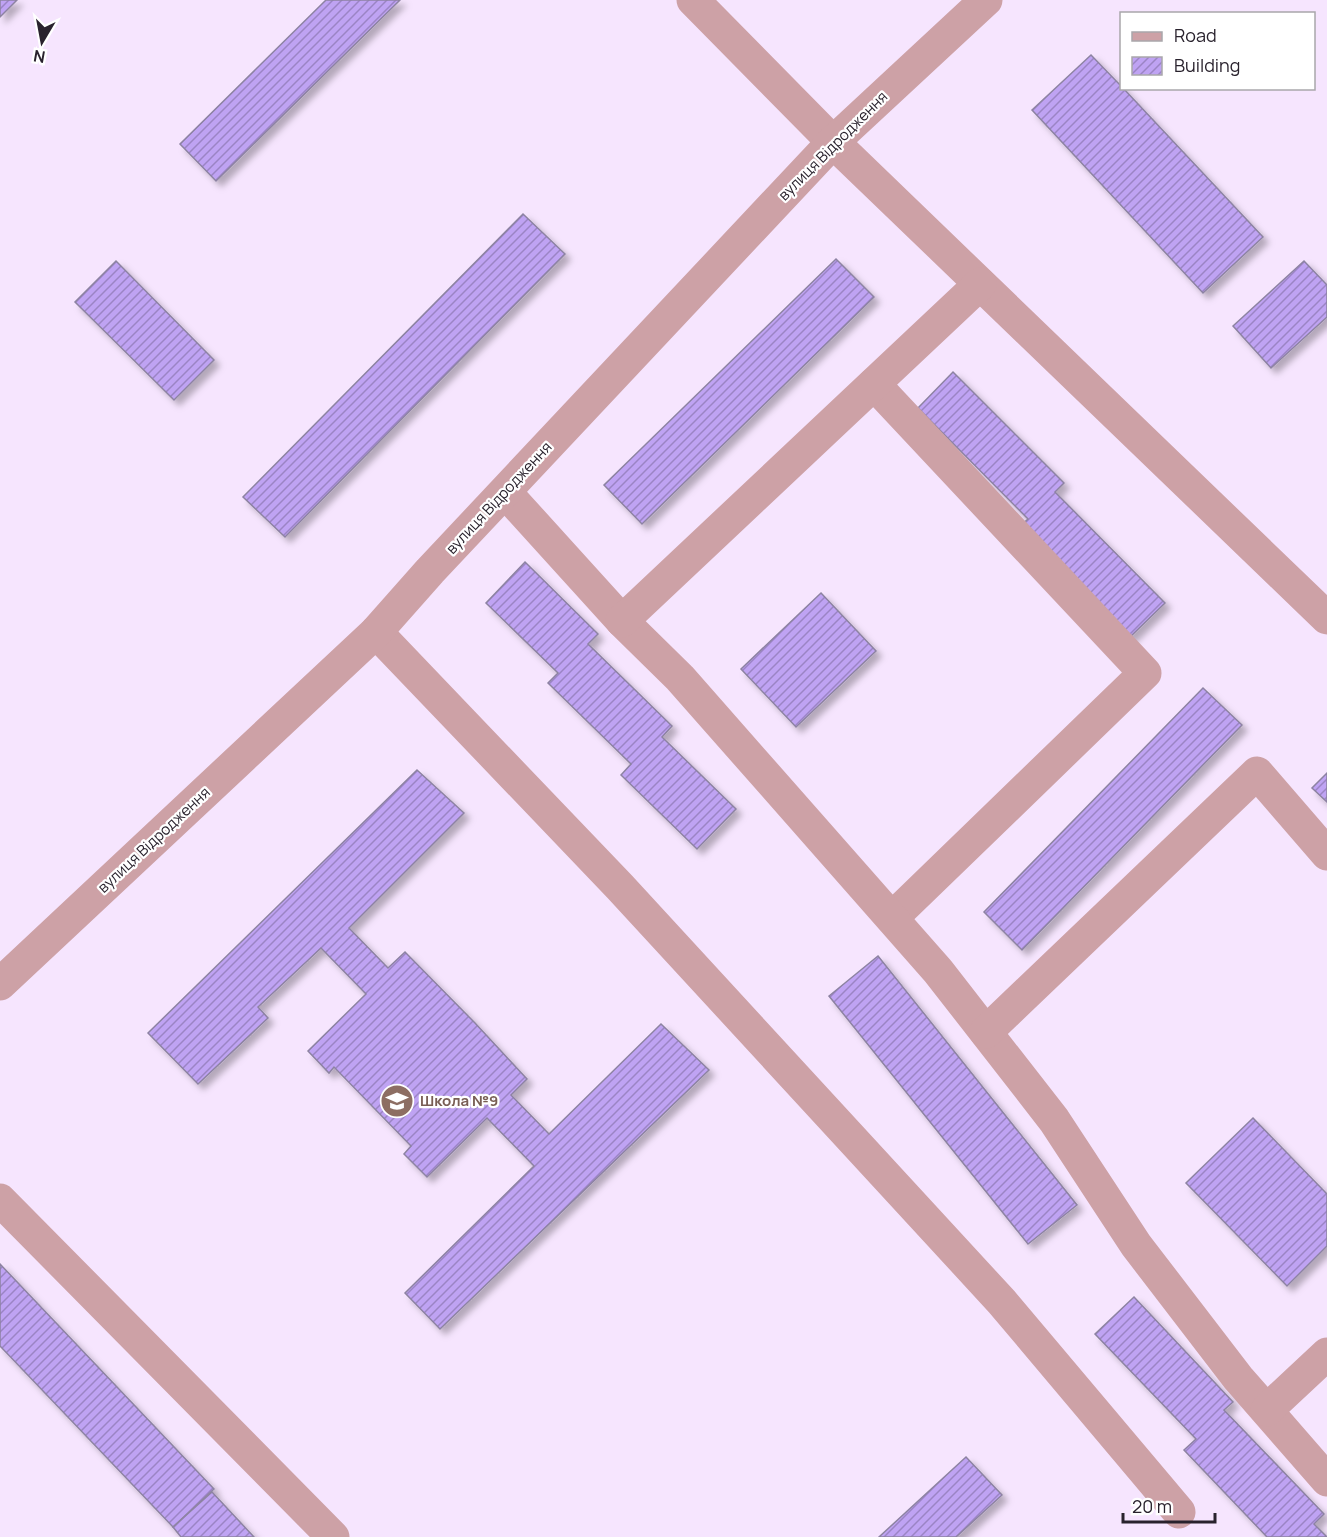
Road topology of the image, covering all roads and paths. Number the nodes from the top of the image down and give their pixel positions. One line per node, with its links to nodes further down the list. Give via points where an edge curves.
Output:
1 (693, 0): 3 (street)
2 (986, 0): 3 (street, вулиця Відродження)
3 (833, 142): 4 (street); 6 (street, вулиця Відродження)
4 (980, 284): 5 (street); 7 (street)
5 (874, 384): 8 (street); 11 (street, via 1145,673)
6 (505, 492): 8 (street); 9 (street, вулиця Відродження)
7 (1327, 618)
8 (622, 621): 11 (street, via 680,678)
9 (376, 632): 12 (street, вулиця Відродження); 18 (street, via 620,886 1002,1302)
10 (1327, 854): 13 (street, via 1257,773)
11 (892, 918): 13 (street)
12 (0, 984)
13 (986, 1032): 16 (street, via 1054,1120 1136,1245)
14 (0, 1200): 19 (street)
15 (1327, 1354): 16 (street)
16 (1267, 1410): 17 (street)
17 (1327, 1480)
18 (1179, 1512)
19 (333, 1537)

